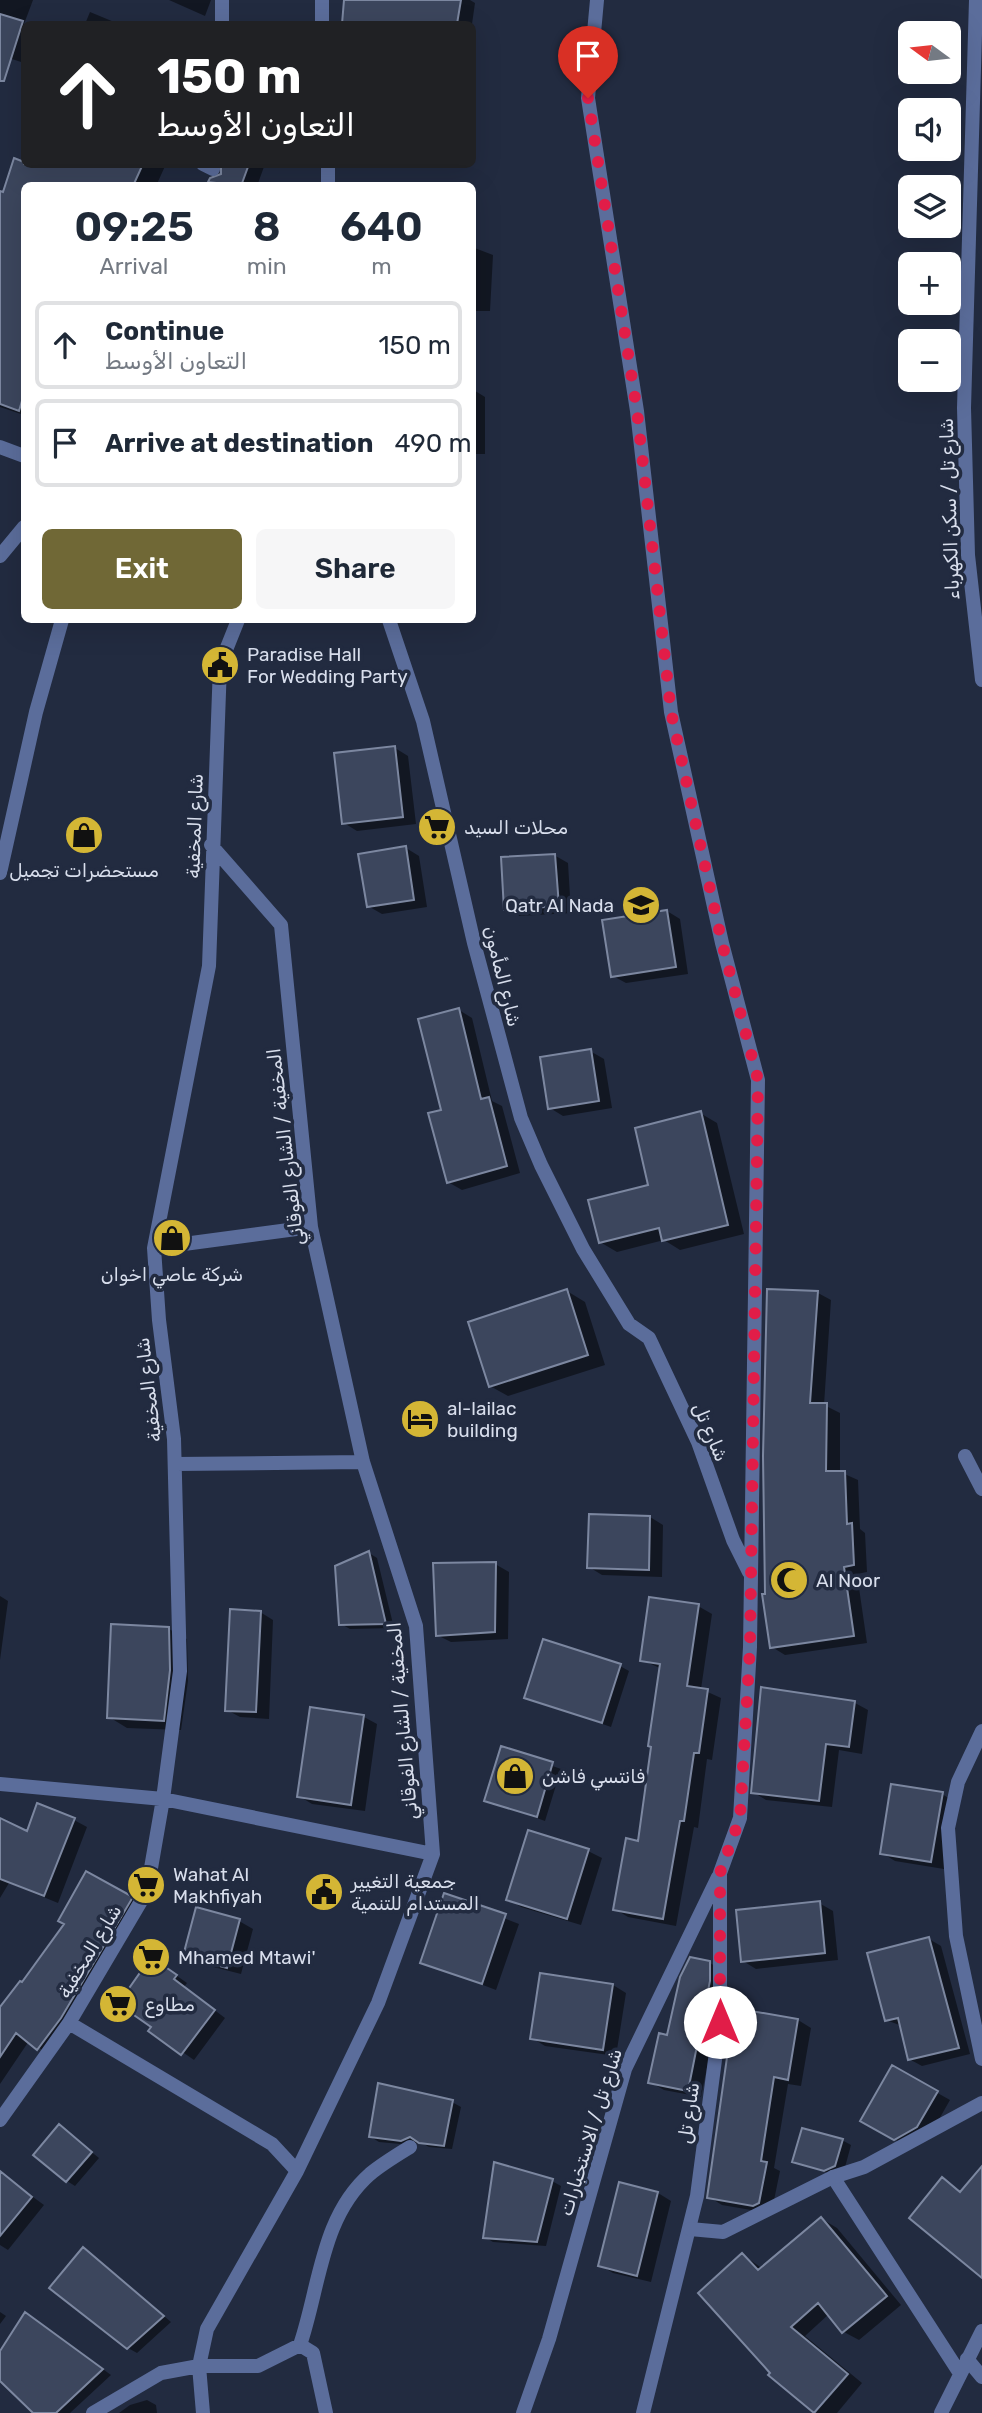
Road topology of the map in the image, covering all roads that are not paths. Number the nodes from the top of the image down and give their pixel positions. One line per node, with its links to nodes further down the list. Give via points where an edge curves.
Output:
1 (222, 0): 5 (street)
2 (321, 0): 6 (street)
3 (597, 0): 24 (street, via 588,98 637,411 671,712 722,943 758,1080)
4 (976, 0): 14 (street, شارع تل / سكن الكهرباء, via 964,408 968,555)
5 (222, 21)
6 (322, 21)
7 (0, 447): 8 (street)
8 (21, 455)
9 (21, 530): 10 (street)
10 (0, 555)
11 (61, 623): 16 (street)
12 (237, 623): 15 (street, شارع المخفية, via 220,665)
13 (390, 623): 19 (street, شارع المأمون, via 423,721 516,1105 569,1224)
14 (982, 680)
15 (211, 845): 17 (street, المخفية / الشارع الفوقاني, via 281,925); 18 (street, شارع المخفية, via 209,967)
16 (0, 873)
17 (311, 1227): 18 (street); 21 (street, المخفية / الشارع الفوقاني)
18 (154, 1248): 22 (street, شارع المخفية)
19 (628, 1324): 24 (street, شارع تل, via 649,1338 698,1442 733,1540)
20 (965, 1456): 23 (street)
21 (363, 1462): 22 (street); 28 (street, المخفية / الشارع الفوقاني, via 416,1626)
22 (175, 1464): 27 (street, شارع المخفية, via 180,1671)
23 (982, 1489)
24 (750, 1573): 29 (street, شارع تل, via 740,1818)
25 (982, 1731): 31 (street, via 958,1782 948,1828 956,1936)
26 (0, 1784): 27 (street)
27 (163, 1799): 28 (street); 30 (street, شارع المخفية, via 147,1891)
28 (433, 1854): 35 (street, المخفية / الشارع الفوقاني, via 378,2003)
29 (720, 1873): 37 (street, شارع تل, via 720,2022); 47 (street, شارع تل / الاستخبارات, via 625,2069 549,2339)
30 (69, 2023): 33 (street, شارع المخفية); 35 (street, via 272,2144)
31 (982, 2059)
32 (982, 2103): 36 (street, via 864,2168)
33 (0, 2119)
34 (410, 2147): 39 (street, via 370,2174 351,2196 325,2244)
35 (297, 2171): 41 (street, المخفية / الشارع الفوقاني, via 208,2329)
36 (833, 2178): 37 (street, via 723,2232); 42 (street)
37 (690, 2229): 48 (street, شارع تل)
38 (982, 2331): 40 (street)
39 (300, 2345): 41 (street, via 258,2365); 46 (street, via 313,2353)
40 (967, 2359): 42 (street); 43 (street)
41 (199, 2367): 44 (street, via 161,2373); 45 (street, المخفية / الشارع الفوقاني)
42 (959, 2372): 49 (street)
43 (982, 2377)
44 (93, 2413)
45 (203, 2413)
46 (326, 2413)
47 (523, 2413)
48 (643, 2413)
49 (942, 2413)

